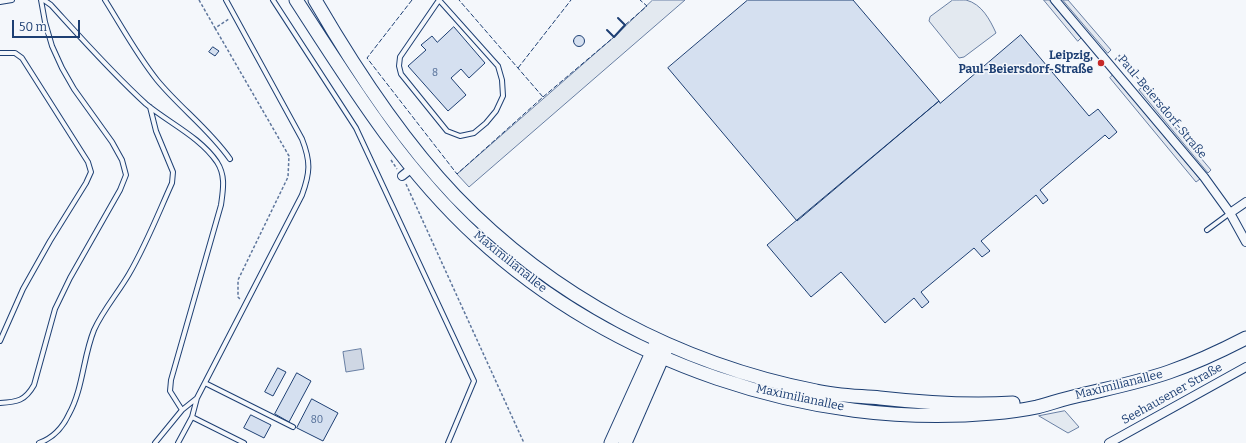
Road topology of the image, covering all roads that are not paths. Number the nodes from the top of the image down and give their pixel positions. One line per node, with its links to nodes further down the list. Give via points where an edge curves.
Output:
1 (12, 0): 10 (lane)
2 (42, 0): 12 (lane, via 51,5 125,85); 27 (lane, via 45,22 55,54 74,89 112,142 122,160 126,176 55,310 34,385 27,396 15,403)
3 (105, 0): 13 (lane, via 157,79 220,144)
4 (226, 0): 24 (lane, via 302,139 308,152 310,166 302,195)
5 (273, 0): 35 (lane, via 356,128 474,381)
6 (296, 0): 22 (main road, Maximilianallee, via 407,172 507,263 582,316)
7 (315, 0): 21 (main road, Maximilianallee, via 390,117 423,160 472,212 513,249 552,279 592,305)
8 (439, 0): 8 (lane, via 498,66 502,80 503,96 496,111 474,134 460,136 447,131 401,74 398,66 400,57)
9 (1055, 0): 15 (street, Paul-Beiersdorf-Straße, via 1200,171)
10 (0, 2)
11 (0, 54): 20 (lane, via 15,53 22,58 88,162 90,172 86,183 50,240)
12 (150, 106): 28 (lane, via 207,150 223,175 221,206 171,380 170,391); 31 (lane, via 156,131 173,172 172,184 136,262 100,317 88,348 77,397 70,414 54,435)
13 (230, 158)
14 (1246, 202): 15 (street)
15 (1230, 213): 16 (lane); 17 (street, Paul-Beiersdorf-Straße)
16 (1207, 230)
17 (1244, 239): 18 (street, Paul-Beiersdorf-Straße)
18 (1246, 247)
19 (1246, 338): 26 (main road, Maximilianallee, via 1213,355 1169,372)
20 (0, 341)
21 (663, 343): 22 (main road); 26 (main road, Maximilianallee, via 733,370 832,394 969,404)
22 (657, 355): 26 (main road, Maximilianallee, via 760,391 811,403 864,411 906,415 977,415 1021,410); 36 (main road); 37 (main road)
23 (1246, 367): 38 (street, Seehausener Straße)
24 (205, 383): 25 (lane); 30 (lane)
25 (197, 398): 28 (lane); 29 (lane)
26 (1055, 401)
27 (0, 403)
28 (182, 410): 32 (lane)
29 (192, 417): 33 (lane); 34 (lane)
30 (293, 428)
31 (40, 443)
32 (156, 443)
33 (178, 443)
34 (244, 443)
35 (448, 443)
36 (612, 443)
37 (625, 443)
38 (1109, 443)

